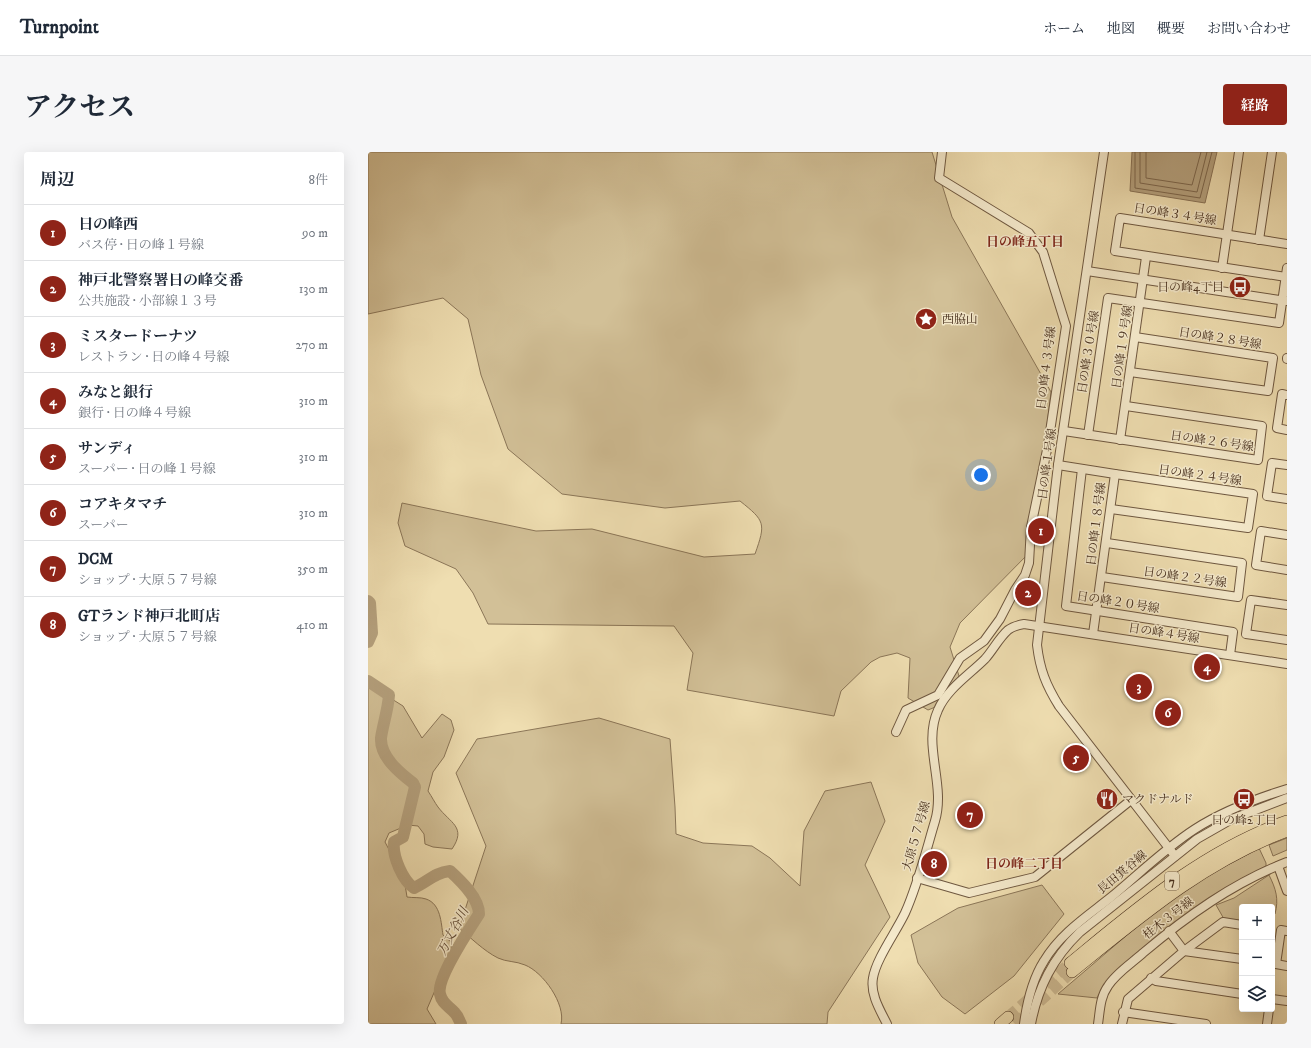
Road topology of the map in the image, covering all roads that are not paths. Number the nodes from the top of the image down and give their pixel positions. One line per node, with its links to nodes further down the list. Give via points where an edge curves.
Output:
1 (942, 152): 41 (street, 日の峰４３号線, via 938,178 1029,233 1043,252 1066,326 1048,445 1031,527 1029,564 1000,619 984,640 960,658)
2 (1104, 152): 11 (street, 日の峰１号線)
3 (1239, 152): 5 (street)
4 (1272, 152): 6 (street)
5 (1227, 234): 6 (street, 日の峰３４号線); 8 (street, 日の峰３４号線, via 1120,218 1115,251); 9 (street)
6 (1259, 240): 7 (street, 日の峰３４号線)
7 (1287, 244)
8 (1146, 257): 9 (street, 日の峰３４号線); 13 (street, 日の峰１９号線)
9 (1222, 268): 12 (street, 日の峰３４号線)
10 (1287, 268): 12 (street)
11 (1087, 271): 13 (street); 21 (street, 日の峰１号線)
12 (1286, 277): 14 (street)
13 (1143, 279): 14 (street); 15 (street, 日の峰１９号線)
14 (1285, 301): 15 (street, 日の峰３０号線, via 1279,323)
15 (1140, 303): 16 (street, 日の峰１９号線); 22 (street, 日の峰３０号線, via 1108,298)
16 (1135, 337): 17 (street, 日の峰１９号線); 17 (street, 日の峰２８号線, via 1273,358 1268,391)
17 (1130, 372): 19 (street, 日の峰１９号線)
18 (1287, 395): 20 (street, via 1282,394 1277,428)
19 (1126, 406): 23 (street, 日の峰１９号線); 23 (street, 日の峰２６号線, via 1262,426 1258,460)
20 (1287, 430)
21 (1064, 431): 22 (street, 日の峰２６号線); 25 (street, 日の峰１号線)
22 (1088, 435): 23 (street, 日の峰２６号線)
23 (1120, 440)
24 (1287, 465): 28 (street, via 1272,463 1267,496)
25 (1058, 466): 26 (street, 日の峰１８号線); 36 (street, 日の峰１号線)
26 (1082, 469): 27 (street, 日の峰１８号線); 35 (street, 日の峰２０号線, via 1066,606)
27 (1115, 474): 29 (street, 日の峰１８号線); 29 (street, 日の峰２４号線, via 1253,494 1248,528)
28 (1287, 499)
29 (1111, 509): 31 (street, 日の峰１８号線)
30 (1287, 535): 32 (street, via 1261,532 1256,565)
31 (1107, 543): 33 (street, 日の峰１８号線); 33 (street, 日の峰２２号線, via 1242,563 1238,597)
32 (1287, 570)
33 (1102, 577): 35 (street, 日の峰１８号線)
34 (1287, 605): 38 (street, via 1251,600 1246,634)
35 (1097, 611): 37 (street, 日の峰１８号線); 39 (street, 日の峰２０号線, via 1233,632)
36 (1038, 625): 37 (street, 日の峰４号線); 42 (street, 大原５７号線, via 1024,624 1007,631 986,658); 46 (street, 日の峰１号線, via 1037,645 1045,684)
37 (1093, 634): 39 (street, 日の峰４号線)
38 (1287, 640)
39 (1230, 655): 40 (street, 日の峰４号線)
40 (1287, 664)
41 (951, 676): 42 (street); 43 (street, via 938,695 906,710)
42 (957, 685): 53 (street, 大原５７号線, via 938,709 933,722 932,738 939,795 936,818)
43 (896, 732)
44 (1287, 789): 49 (street, 長田箕谷線, via 1220,815)
45 (1287, 798): 50 (street, 長田箕谷線, via 1232,819 1197,839)
46 (1131, 800): 49 (street, 日の峰１号線); 53 (street, via 1035,876 969,893)
47 (1287, 821): 48 (highway, 7, via 1240,841 1171,882 1071,967 1176,889 1242,851)
48 (1287, 831)
49 (1170, 847): 50 (street, 日の峰１号線); 68 (street, 長田箕谷線, via 1061,938 1044,960 1033,983)
50 (1175, 856): 69 (street, 長田箕谷線, via 1067,945 1053,963 1042,984)
51 (1287, 862): 52 (street, 桂木３号線)
52 (1278, 866): 54 (street); 56 (street, 桂木３号線, via 1213,899)
53 (917, 878): 67 (street, 大原５７号線, via 905,912 873,978 875,998)
54 (1287, 891)
55 (1239, 925): 58 (street, via 1223,922)
56 (1169, 931): 58 (street); 70 (street, 桂木３号線, via 1119,973 1108,986 1101,1001)
57 (1287, 931): 60 (street, via 1281,930 1276,964)
58 (1184, 951): 59 (street); 61 (street)
59 (1239, 959)
60 (1287, 966)
61 (1151, 978): 62 (street, via 1156,981); 65 (street, via 1128,999)
62 (1239, 994)
63 (1275, 999): 64 (street)
64 (1287, 1001)
65 (1123, 1012): 71 (street); 72 (street)
66 (1269, 1012): 73 (street)
67 (887, 1024)
68 (1024, 1024)
69 (1031, 1024)
70 (1098, 1024)
71 (1122, 1024)
72 (1206, 1024)
73 (1267, 1024)

